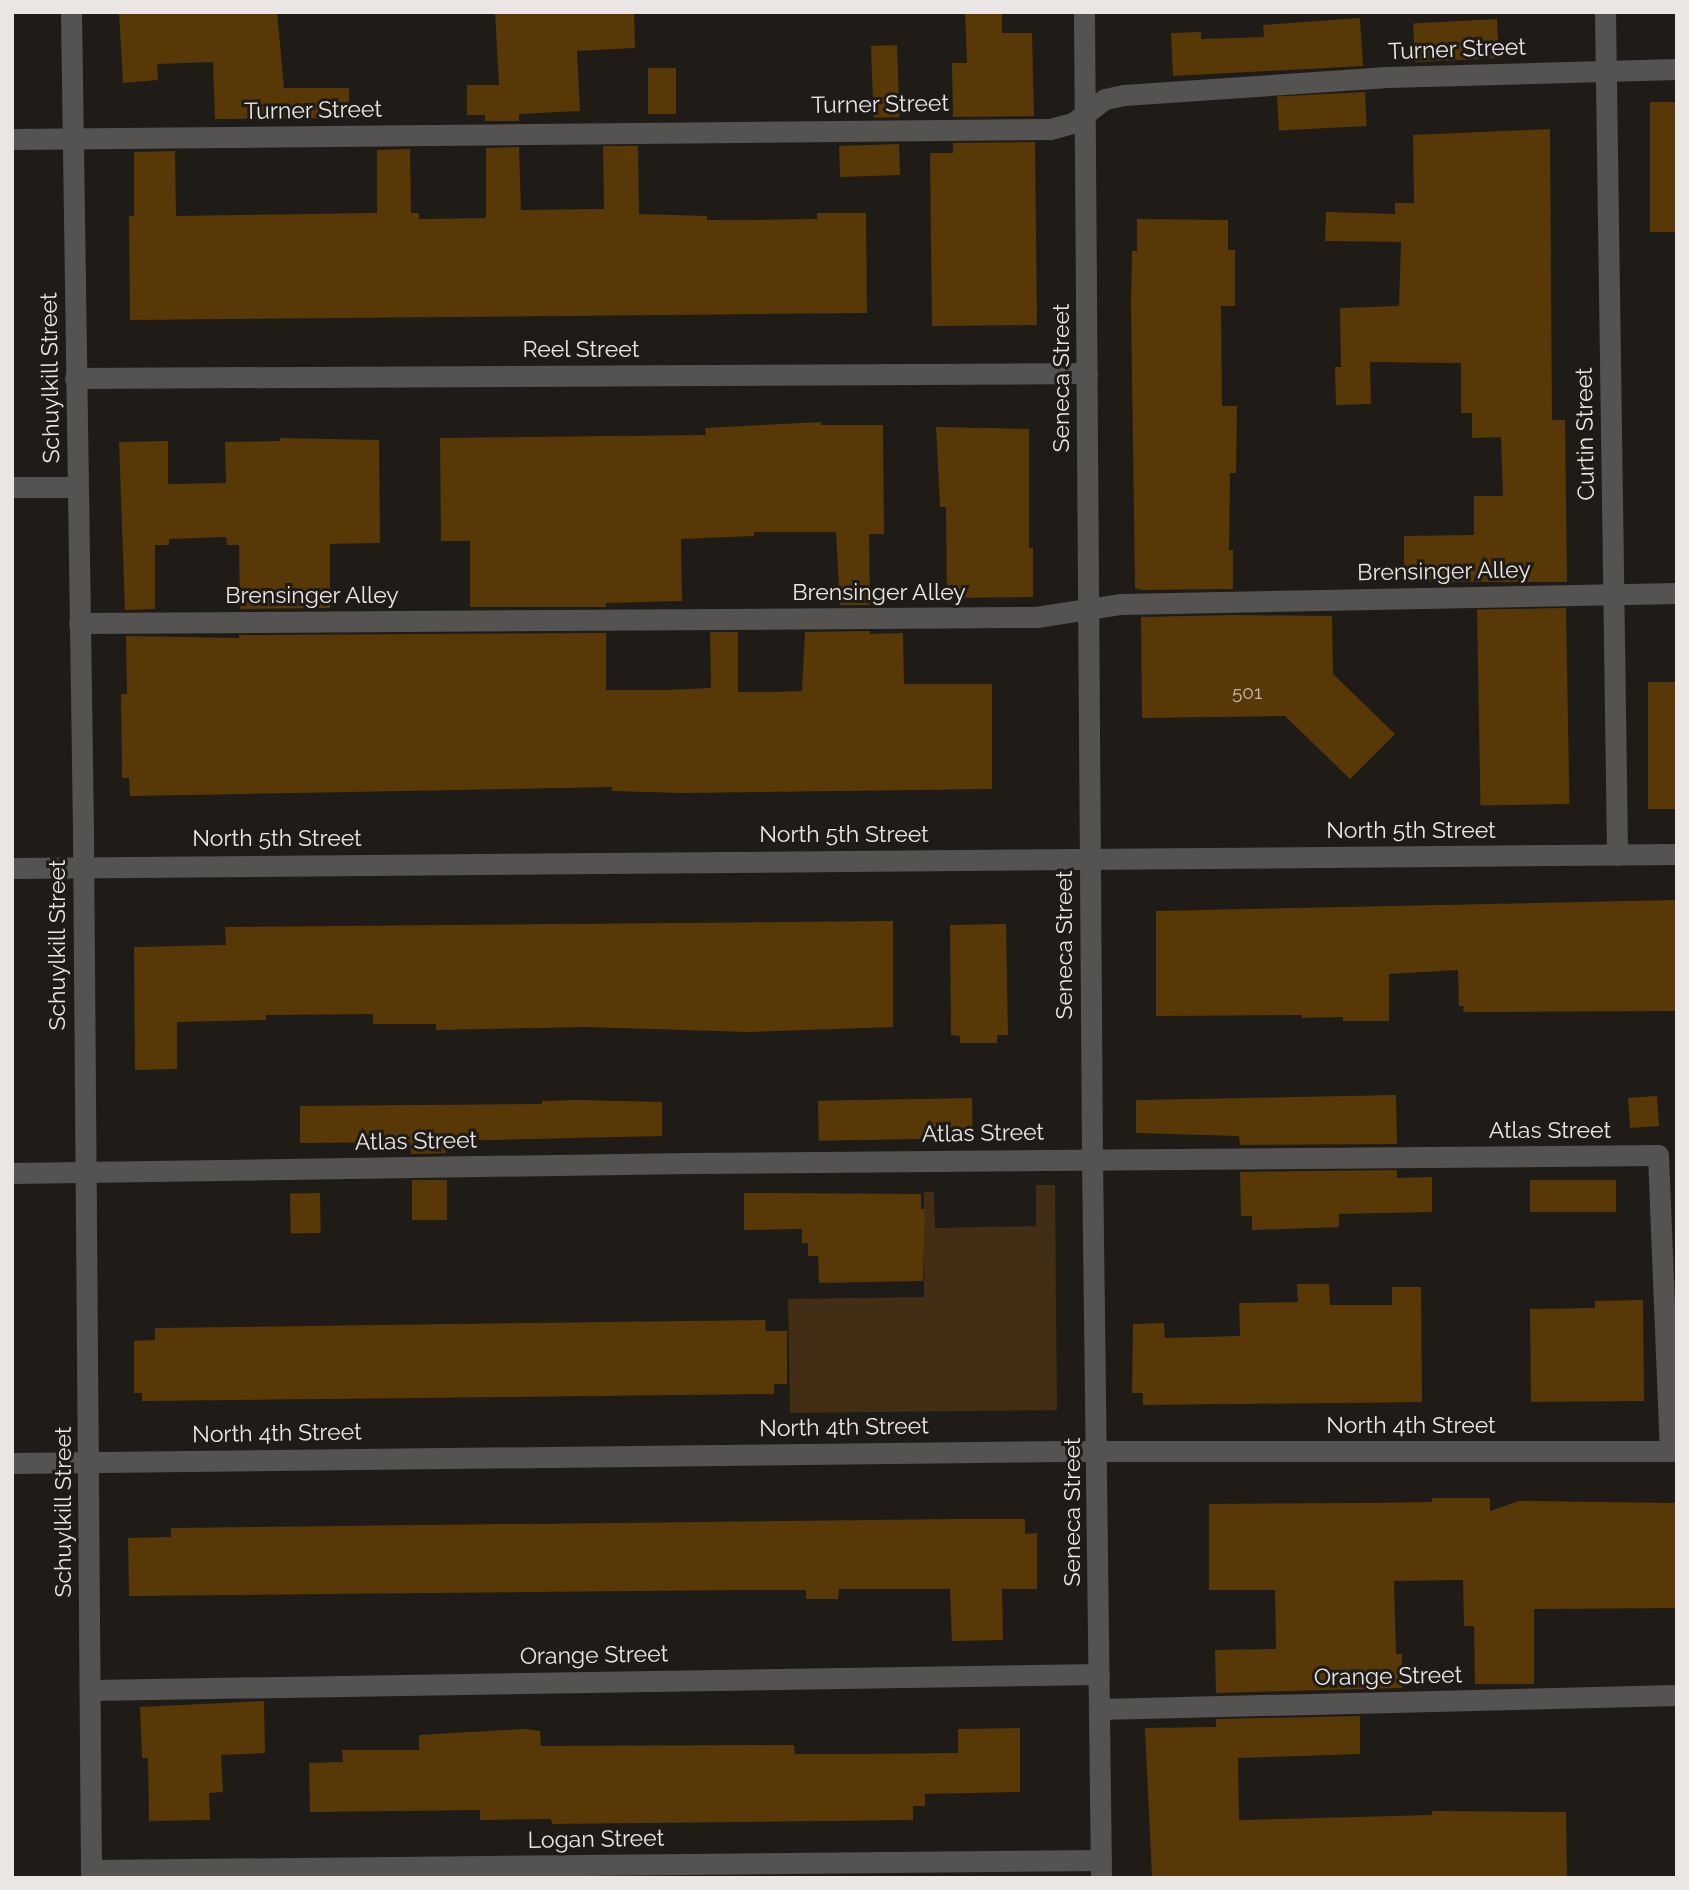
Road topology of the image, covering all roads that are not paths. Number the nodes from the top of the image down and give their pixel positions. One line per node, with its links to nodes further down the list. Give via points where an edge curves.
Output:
1 (71, 12): 8 (street, Schuylkill Street)
2 (1084, 12): 6 (street, Seneca Street)
3 (1605, 12): 5 (street, Curtin Street)
4 (1677, 69): 5 (street, Turner Street)
5 (1605, 70): 6 (street, Turner Street, via 1387,77 1124,95 1105,99); 14 (street, Curtin Street)
6 (1087, 115): 8 (street, Turner Street, via 1050,129); 9 (street, Seneca Street)
7 (12, 139): 8 (street, Turner Street)
8 (73, 139): 10 (street, Schuylkill Street)
9 (1087, 373): 10 (street, Reel Street); 15 (street, Seneca Street)
10 (75, 378): 11 (street, Schuylkill Street)
11 (77, 486): 12 (street); 16 (street, Schuylkill Street)
12 (12, 487)
13 (1677, 593): 14 (street, Brensinger Alley)
14 (1615, 594): 15 (street, Brensinger Alley); 18 (street, Curtin Street)
15 (1088, 607): 16 (street, Brensinger Alley, via 1036,617); 19 (street, Seneca Street)
16 (79, 623): 20 (street, Schuylkill Street)
17 (1677, 854): 18 (street, North 5th Street)
18 (1617, 855): 19 (street, North 5th Street)
19 (1089, 859): 20 (street, North 5th Street); 22 (street, Seneca Street)
20 (83, 867): 21 (street, North 5th Street); 24 (street, Schuylkill Street)
21 (12, 868)
22 (1092, 1158): 24 (street, Atlas Street); 25 (street, Atlas Street, via 1658,1155); 26 (street, Seneca Street)
23 (12, 1173): 24 (street, Atlas Street)
24 (85, 1173): 27 (street, Schuylkill Street)
25 (1673, 1451): 26 (street, North 4th Street)
26 (1098, 1452): 27 (street, North 4th Street); 29 (street, Seneca Street)
27 (89, 1461): 28 (street, North 4th Street); 30 (street, Schuylkill Street)
28 (12, 1463)
29 (1099, 1674): 30 (street, Orange Street); 32 (street, Seneca Street)
30 (90, 1690): 34 (street, Schuylkill Street)
31 (1677, 1695): 32 (street, Orange Street)
32 (1100, 1709): 33 (street, Seneca Street)
33 (1101, 1869): 34 (street, Logan Street)
34 (91, 1874)

